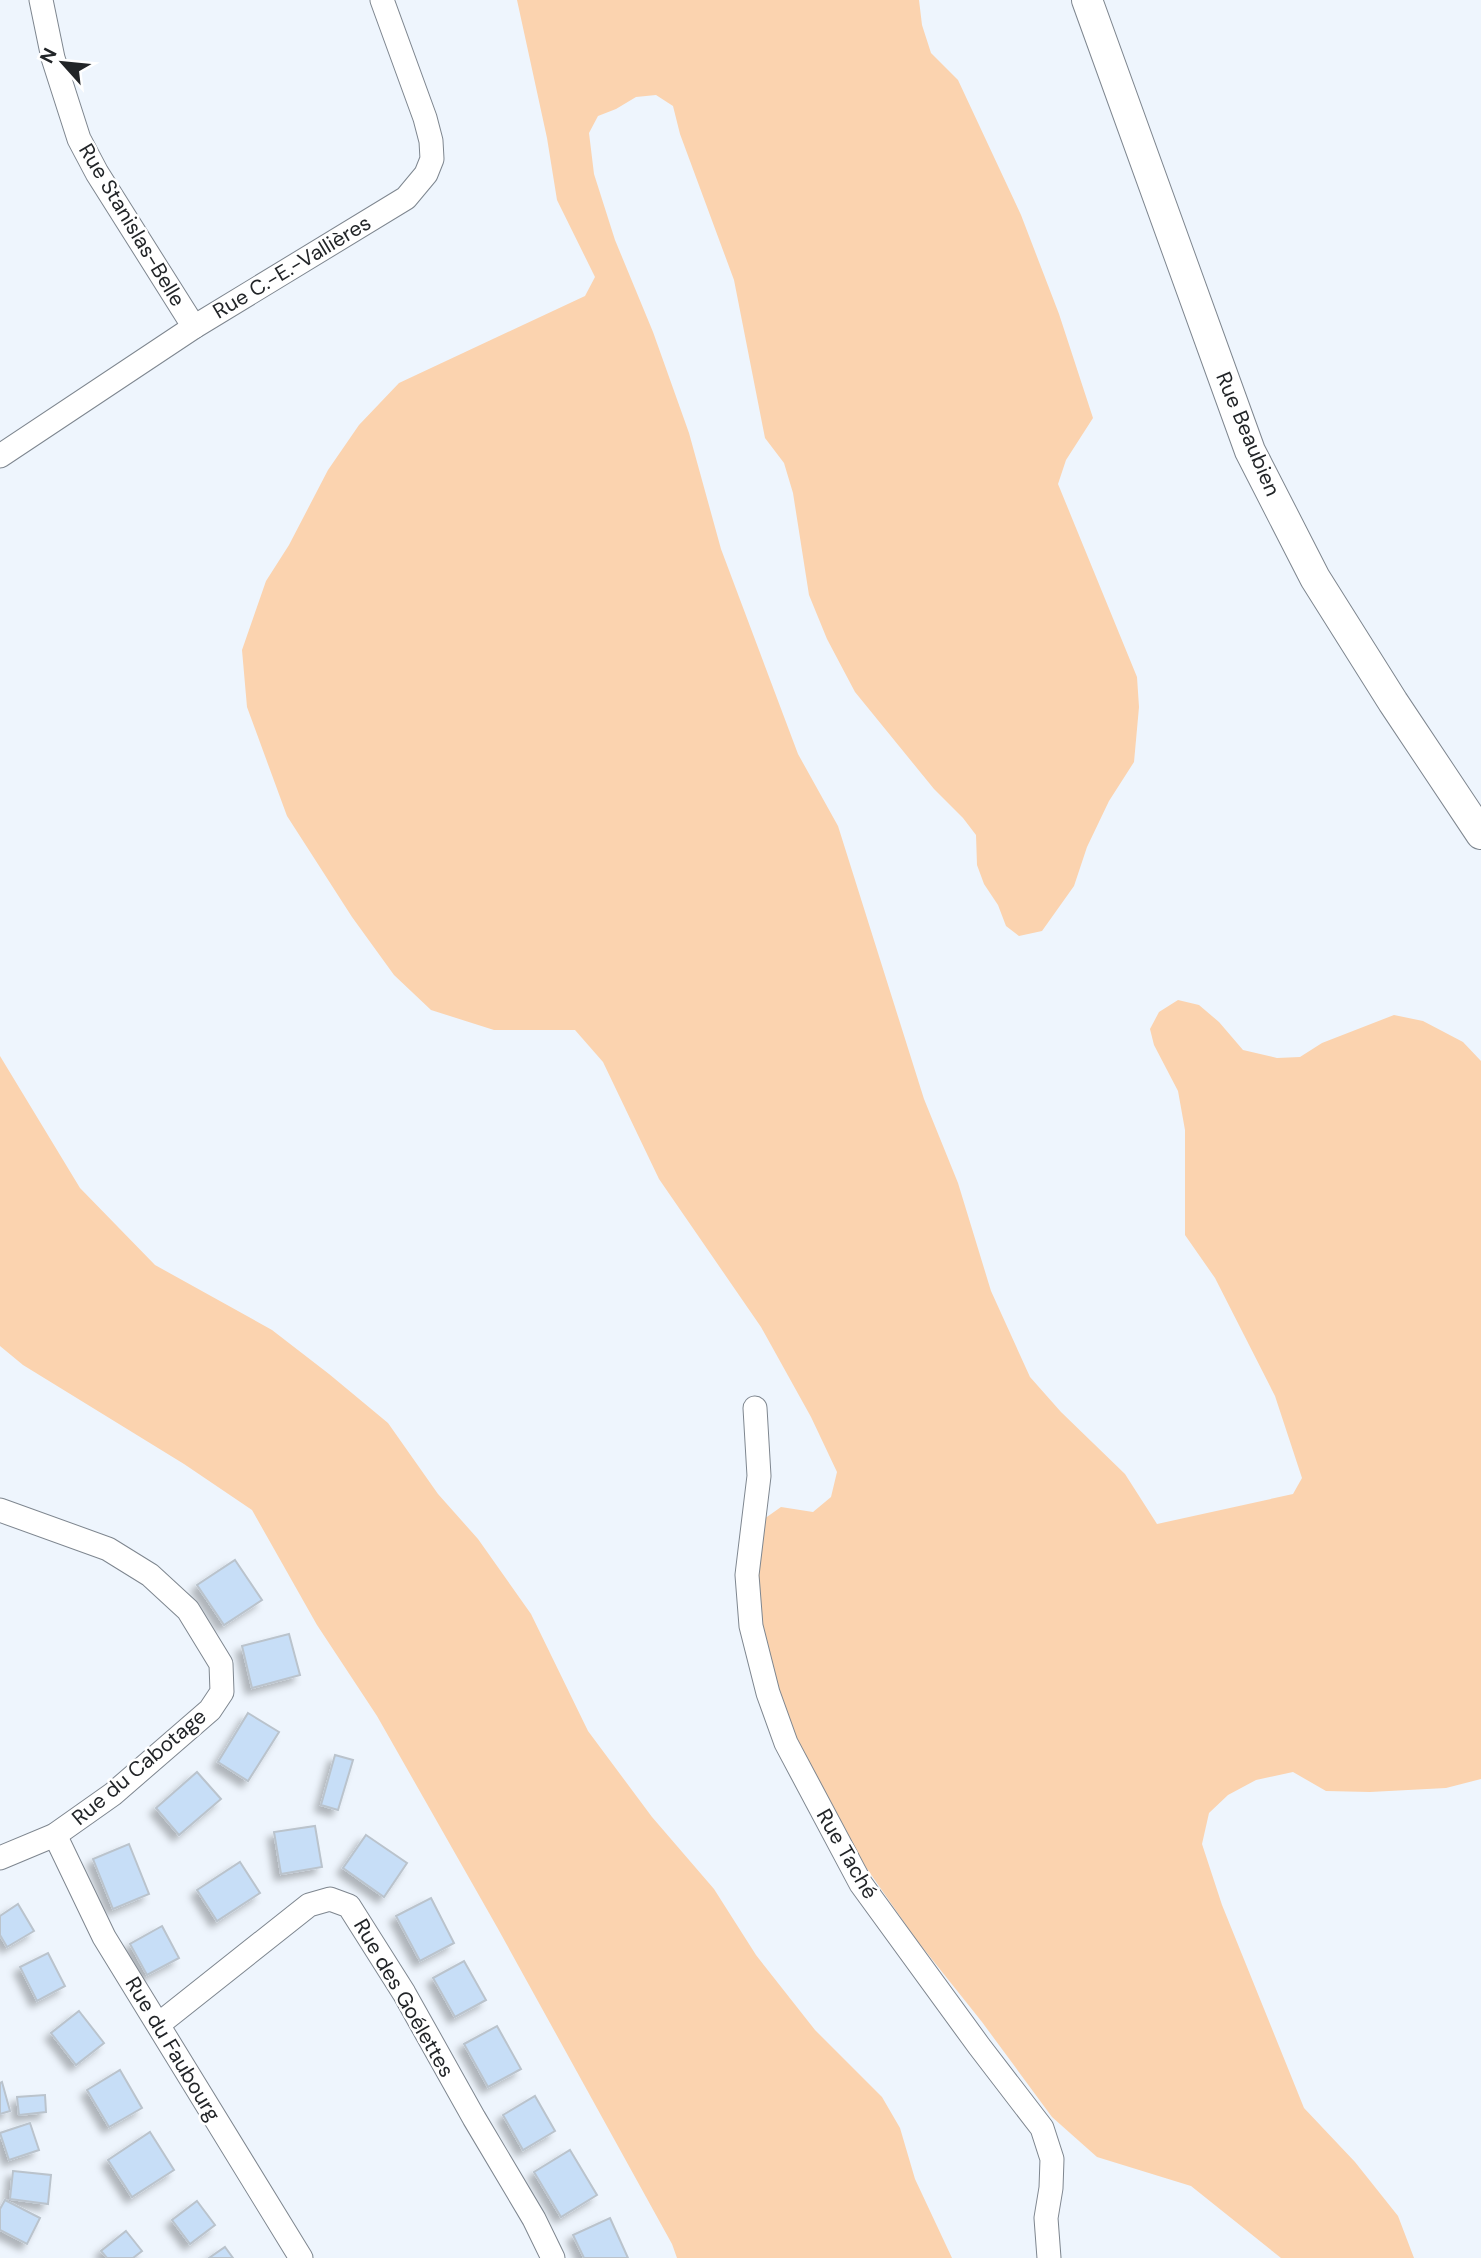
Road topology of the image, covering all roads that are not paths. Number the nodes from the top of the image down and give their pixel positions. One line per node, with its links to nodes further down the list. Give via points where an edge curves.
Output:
1 (41, 0): 4 (street, Rue Stanislas-Belle, via 53,58 79,139)
2 (382, 0): 4 (street, Rue C.-E.-Vallières, via 431,141 432,159 426,174 406,198)
3 (1087, 0): 6 (main road, Rue Beaubien, via 1250,451 1315,578)
4 (194, 327): 5 (street, Rue C.-E.-Vallières)
5 (0, 456)
6 (1481, 834)
7 (755, 1408): 14 (street, Rue Taché, via 759,1476 747,1576 751,1626 768,1693 786,1743 861,1884 1042,2128 1052,2159 1046,2218)
8 (0, 1510): 9 (street, Rue du Cabotage, via 108,1549 150,1575 188,1610 221,1664 222,1692 210,1710 113,1794)
9 (55, 1835): 10 (street, Rue du Cabotage); 11 (street, Rue du Faubourg, via 104,1937)
10 (0, 1858)
11 (159, 2024): 12 (street, Rue du Faubourg); 13 (street, Rue des Goélettes, via 309,1905 330,1899 349,1906 404,1993)
12 (301, 2258)
13 (553, 2258)
14 (1049, 2258)

